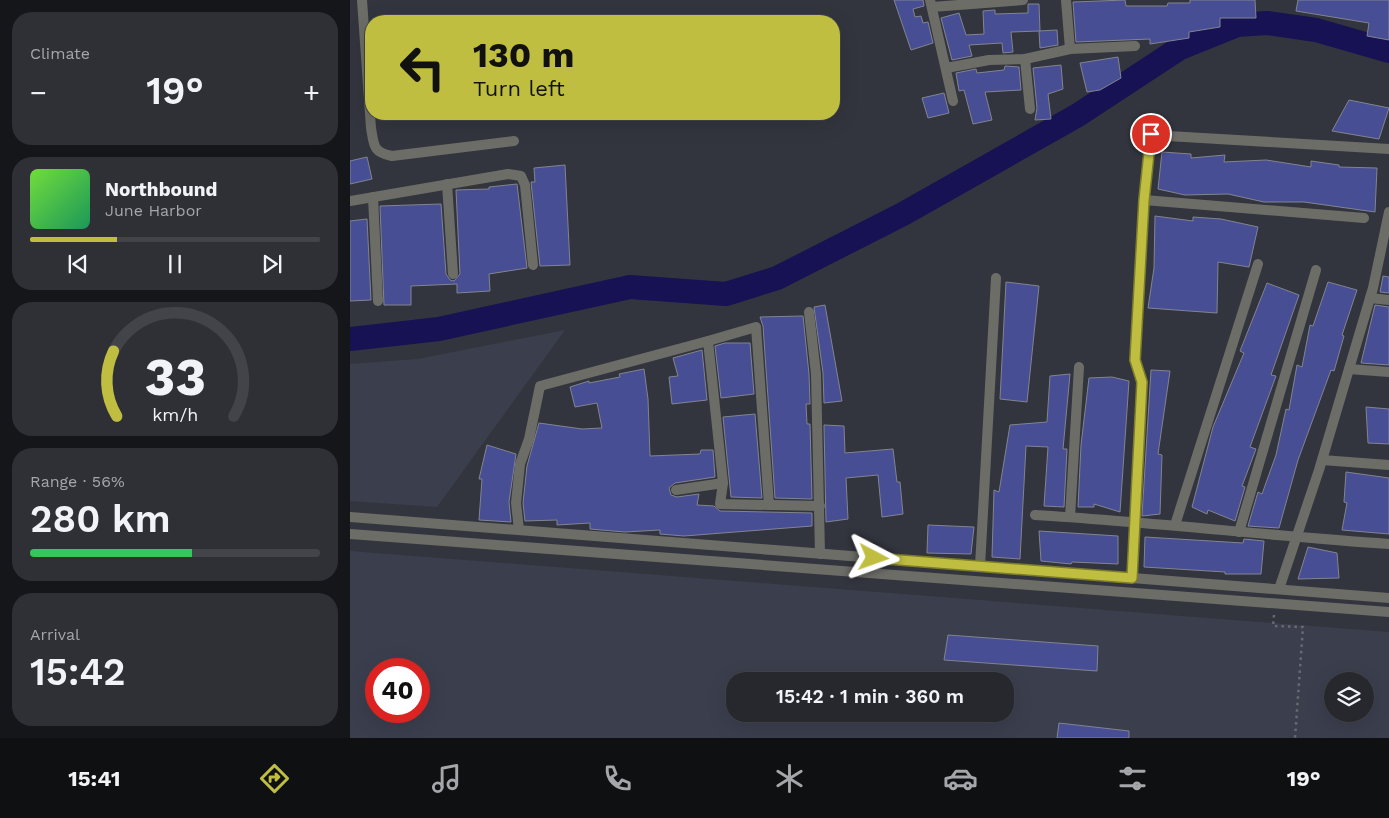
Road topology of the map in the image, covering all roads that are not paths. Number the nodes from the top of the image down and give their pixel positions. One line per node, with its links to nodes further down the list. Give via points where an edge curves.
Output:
1 (362, 0): 5 (street)
2 (1022, 0): 4 (street)
3 (1066, 0): 7 (street)
4 (931, 3): 9 (street)
5 (365, 43)
6 (1135, 46): 7 (street)
7 (1070, 49): 8 (street)
8 (1025, 59): 9 (street, via 989,60); 11 (street)
9 (946, 68): 10 (street)
10 (953, 101)
11 (1030, 109)
12 (370, 120): 13 (street, via 374,147 380,153 392,156)
13 (514, 141)
14 (1389, 148): 17 (street, via 1151,134)
15 (447, 184): 16 (street); 23 (street, via 508,174 521,176 525,184); 25 (street)
16 (373, 197): 18 (street); 29 (street)
17 (1144, 200): 20 (street); 44 (street, via 1135,360 1142,382)
18 (350, 201)
19 (1389, 212): 21 (street)
20 (1364, 218)
21 (1387, 226): 27 (street)
22 (1258, 264): 45 (street)
23 (533, 265)
24 (1316, 270): 47 (street)
25 (453, 274)
26 (996, 278): 52 (street)
27 (1370, 298): 28 (street); 33 (street)
28 (1389, 300)
29 (378, 301)
30 (809, 312): 40 (street, via 816,374)
31 (708, 341): 37 (street); 39 (street, via 756,327); 46 (street, via 540,386 520,464 516,503)
32 (1079, 367): 43 (street)
33 (1349, 369): 34 (street); 35 (street)
34 (1389, 372)
35 (1322, 460): 36 (street); 49 (street)
36 (1389, 465)
37 (723, 483): 38 (street); 39 (street, via 720,504)
38 (676, 490)
39 (769, 505): 40 (street)
40 (820, 506): 51 (street)
41 (1035, 515): 43 (street)
42 (350, 517): 46 (street)
43 (1070, 517): 44 (street)
44 (1135, 521): 45 (street); 53 (street)
45 (1175, 525): 47 (street)
46 (519, 530): 51 (street)
47 (1239, 532): 49 (street)
48 (350, 534): 56 (street)
49 (1297, 538): 50 (street); 54 (street)
50 (1389, 544)
51 (820, 554): 52 (street)
52 (980, 566): 53 (street)
53 (1132, 578): 54 (street)
54 (1280, 589): 55 (street)
55 (1389, 598)
56 (1389, 612)

